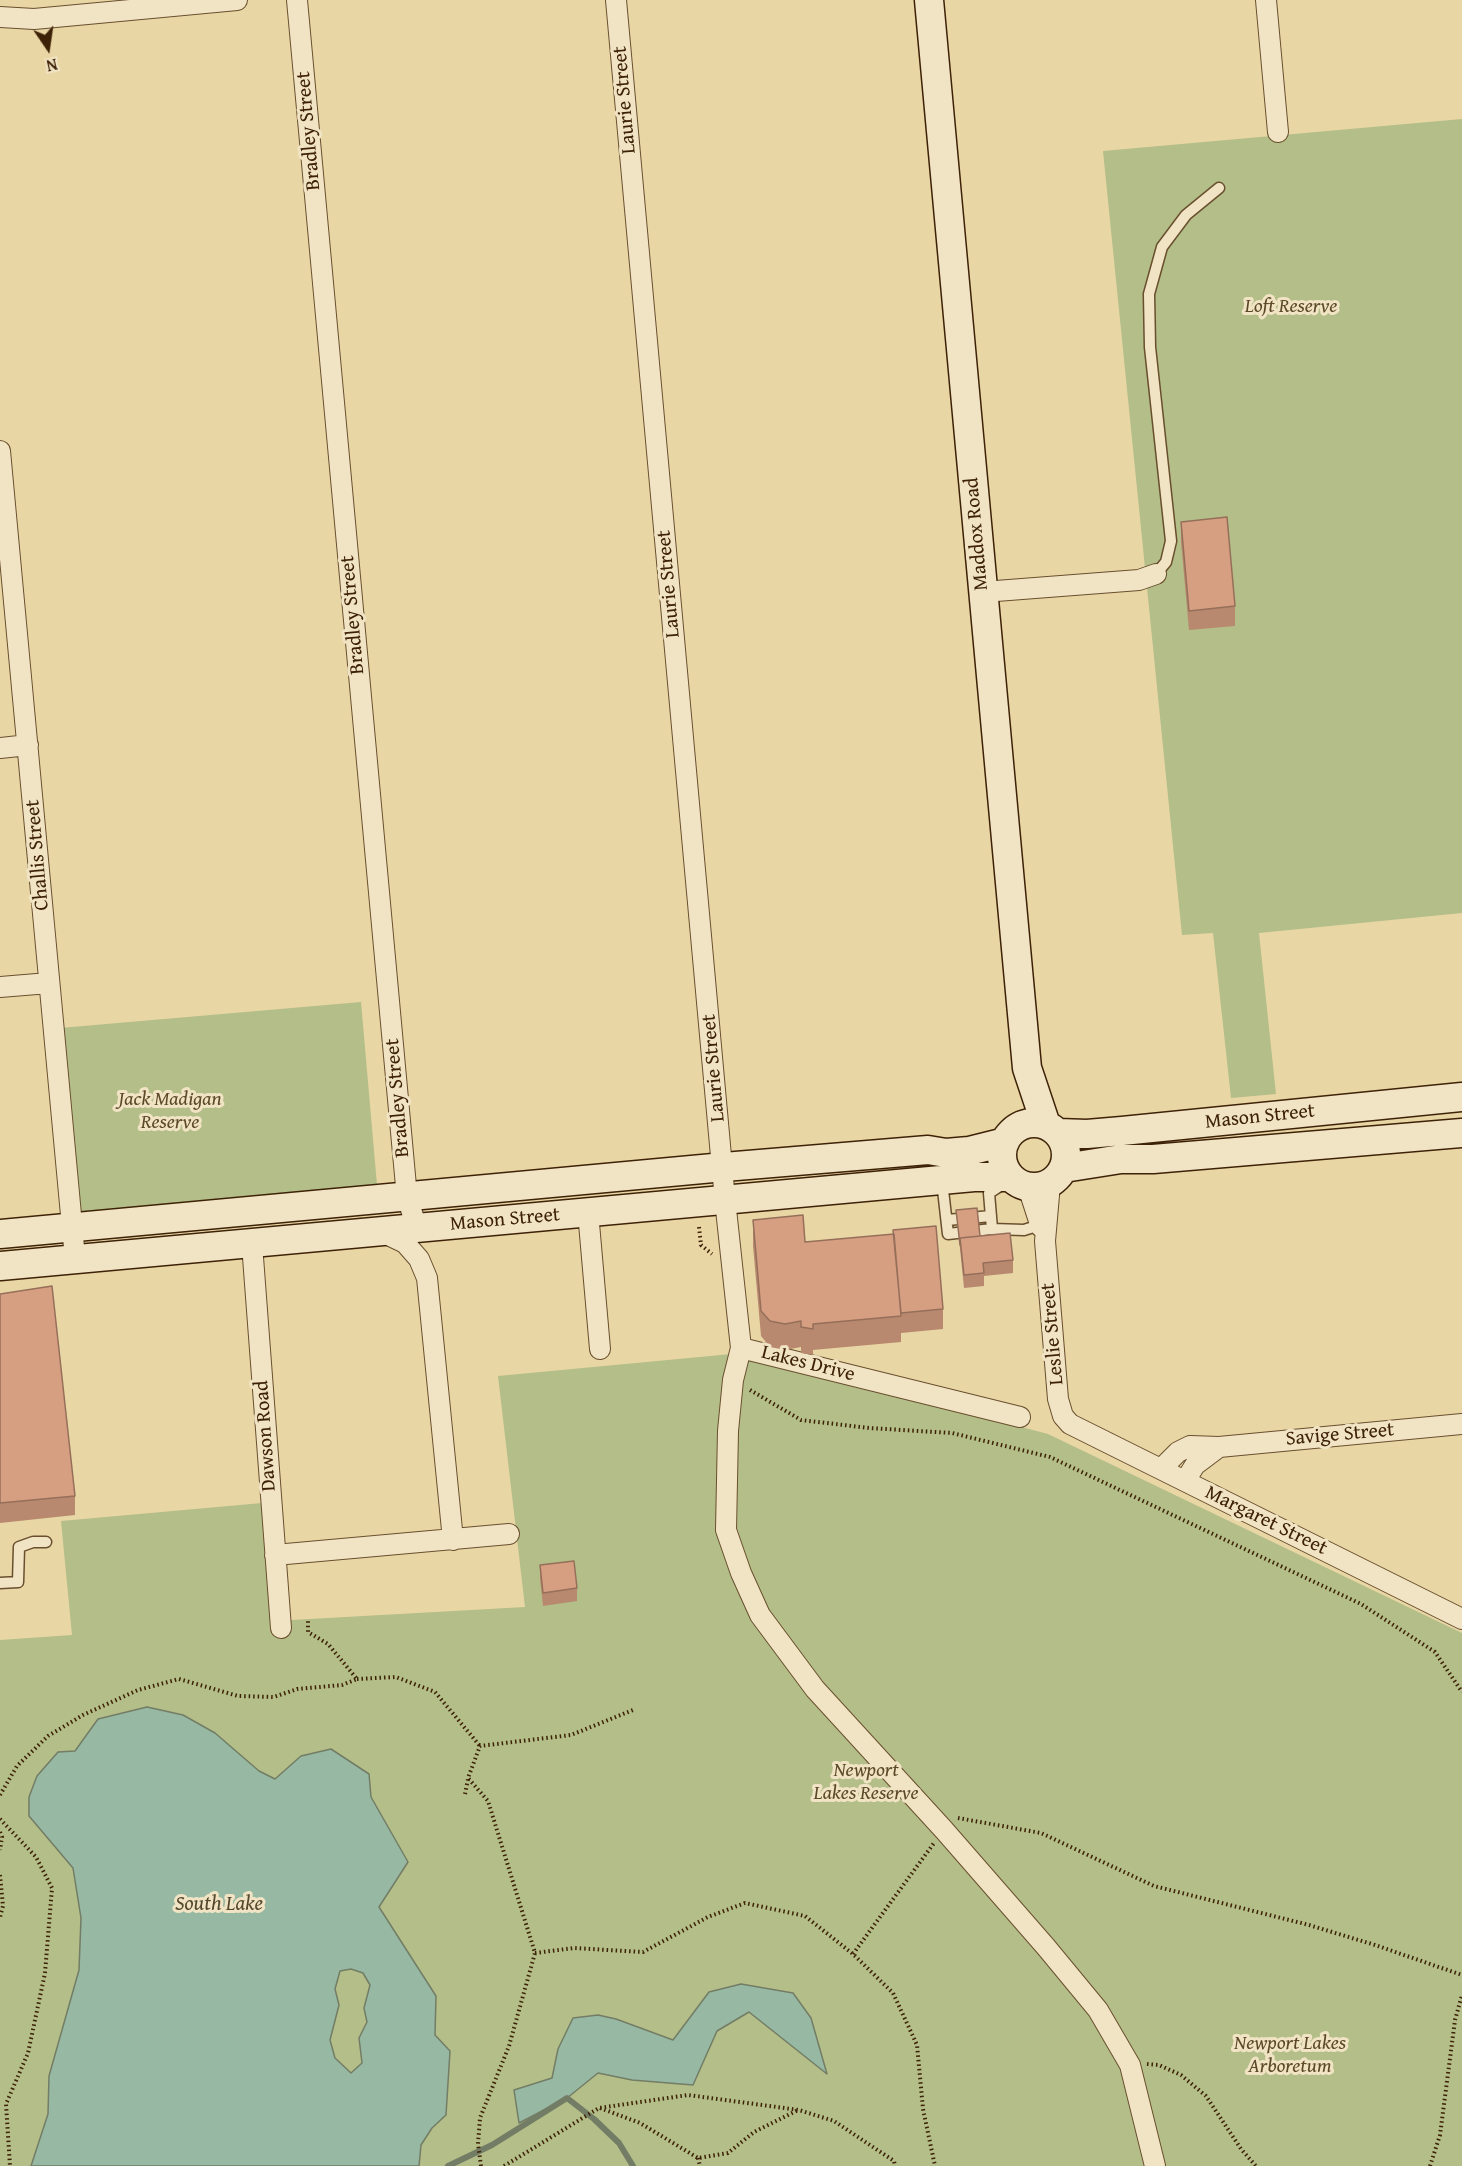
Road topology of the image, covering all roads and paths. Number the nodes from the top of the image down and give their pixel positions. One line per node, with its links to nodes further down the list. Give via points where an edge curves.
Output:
1 (237, 0): 6 (street)
2 (297, 0): 26 (street, Bradley Street)
3 (616, 0): 23 (street, Laurie Street)
4 (929, 0): 15 (street, Maddox Road)
5 (1266, 0): 10 (street)
6 (88, 7): 8 (street)
7 (0, 17): 8 (street)
8 (34, 19): 9 (street)
9 (0, 28)
10 (1278, 132)
11 (1219, 188): 14 (lane, via 1186,215 1162,247 1149,294 1150,347 1171,541 1166,561)
12 (0, 451): 13 (street, Challis Street)
13 (3, 509): 16 (street, Challis Street)
14 (1156, 574): 15 (street, via 1139,580)
15 (982, 592): 21 (street, Maddox Road)
16 (28, 745): 17 (street); 18 (street, Challis Street)
17 (0, 748)
18 (49, 983): 19 (street); 31 (street, Challis Street)
19 (0, 987)
20 (1462, 1097): 21 (street, Mason Street, via 1087,1134)
21 (1032, 1132): 23 (street, Mason Street, via 969,1151 928,1150); 24 (street, via 1002,1160); 24 (street, via 1066,1149)
22 (1462, 1133): 24 (street, Mason Street, via 1121,1159)
23 (723, 1167): 26 (street, Mason Street); 27 (street, Laurie Street)
24 (1033, 1179): 25 (street, Mason Street); 29 (lane, via 989,1193); 34 (street, Leslie Street)
25 (942, 1180): 27 (street, Mason Street); 30 (lane)
26 (407, 1197): 31 (street, Mason Street); 32 (street, Bradley Street)
27 (725, 1200): 28 (street, Mason Street); 41 (street, Lakes Drive)
28 (588, 1212): 32 (street, Mason Street); 40 (street)
29 (991, 1216): 30 (lane); 33 (lane)
30 (947, 1220): 33 (lane, via 948,1234)
31 (72, 1227): 36 (street, Mason Street); 38 (street, Challis Street)
32 (417, 1228): 35 (street, Mason Street)
33 (993, 1229): 34 (lane)
34 (1044, 1230): 44 (street, Leslie Street, via 1058,1399)
35 (380, 1231): 37 (street, Mason Street); 50 (street, via 405,1243 419,1259 427,1278)
36 (0, 1234)
37 (252, 1244): 38 (street, Mason Street); 52 (street, Dawson Road)
38 (75, 1258): 39 (street, Mason Street)
39 (0, 1266)
40 (600, 1348)
41 (741, 1348): 42 (street); 43 (street, Lakes Drive)
42 (733, 1380): 58 (path, via 801,1420 952,1433 1050,1457 1361,1604 1435,1652); 64 (street, via 726,1530 741,1573 760,1615 815,1689)
43 (1020, 1416)
44 (1070, 1424): 47 (street, Margaret Street)
45 (1462, 1424): 46 (street, Savige Street)
46 (1219, 1447): 47 (street, Savige Street, via 1190,1446); 48 (street, via 1195,1465)
47 (1161, 1469): 48 (street, Margaret Street)
48 (1185, 1481): 54 (street, Margaret Street)
49 (508, 1534): 50 (street)
50 (453, 1540): 52 (street)
51 (46, 1542): 53 (lane, via 19,1547 18,1582)
52 (275, 1555): 56 (street, Dawson Road)
53 (0, 1583)
54 (1462, 1619)
55 (308, 1620): 57 (path, via 308,1632 328,1644)
56 (281, 1628)
57 (357, 1678): 60 (path, via 396,1677 435,1692); 63 (path, via 342,1685 297,1689 274,1696 238,1696 179,1679 138,1690 83,1714 48,1736 17,1766)
58 (1462, 1692)
59 (633, 1710): 60 (path, via 571,1735)
60 (480, 1746): 61 (path)
61 (468, 1778): 62 (path); 71 (path, via 488,1801)
62 (465, 1794)
63 (0, 1795)
64 (927, 1812): 66 (street); 73 (path, via 1041,1833 1154,1886 1375,1944)
65 (0, 1819): 79 (path, via 36,1857 52,1888 45,1973 28,2053 6,2104)
66 (944, 1830): 72 (path); 75 (street, via 1098,2010)
67 (0, 1832): 68 (path)
68 (0, 1850)
69 (0, 1875): 70 (path)
70 (0, 1917)
71 (535, 1953): 72 (path, via 574,1948 643,1952 708,1917 745,1903 806,1916); 80 (path, via 509,2046 480,2118)
72 (854, 1954): 84 (path, via 893,1993 918,2045 923,2109)
73 (1462, 1975)
74 (1462, 1995): 87 (path, via 1455,2020 1440,2135)
75 (1130, 2065): 85 (street); 86 (path, via 1159,2065 1181,2075 1206,2096)
76 (599, 2108): 77 (path, via 688,2095); 78 (path, via 640,2123); 81 (path)
77 (799, 2110): 78 (path, via 754,2132 728,2153); 83 (path, via 834,2121 894,2161)
78 (698, 2158): 82 (path)
79 (10, 2166)
80 (481, 2166)
81 (504, 2166)
82 (700, 2166)
83 (895, 2166)
84 (935, 2166)
85 (1155, 2166)
86 (1256, 2166)
87 (1430, 2166)

